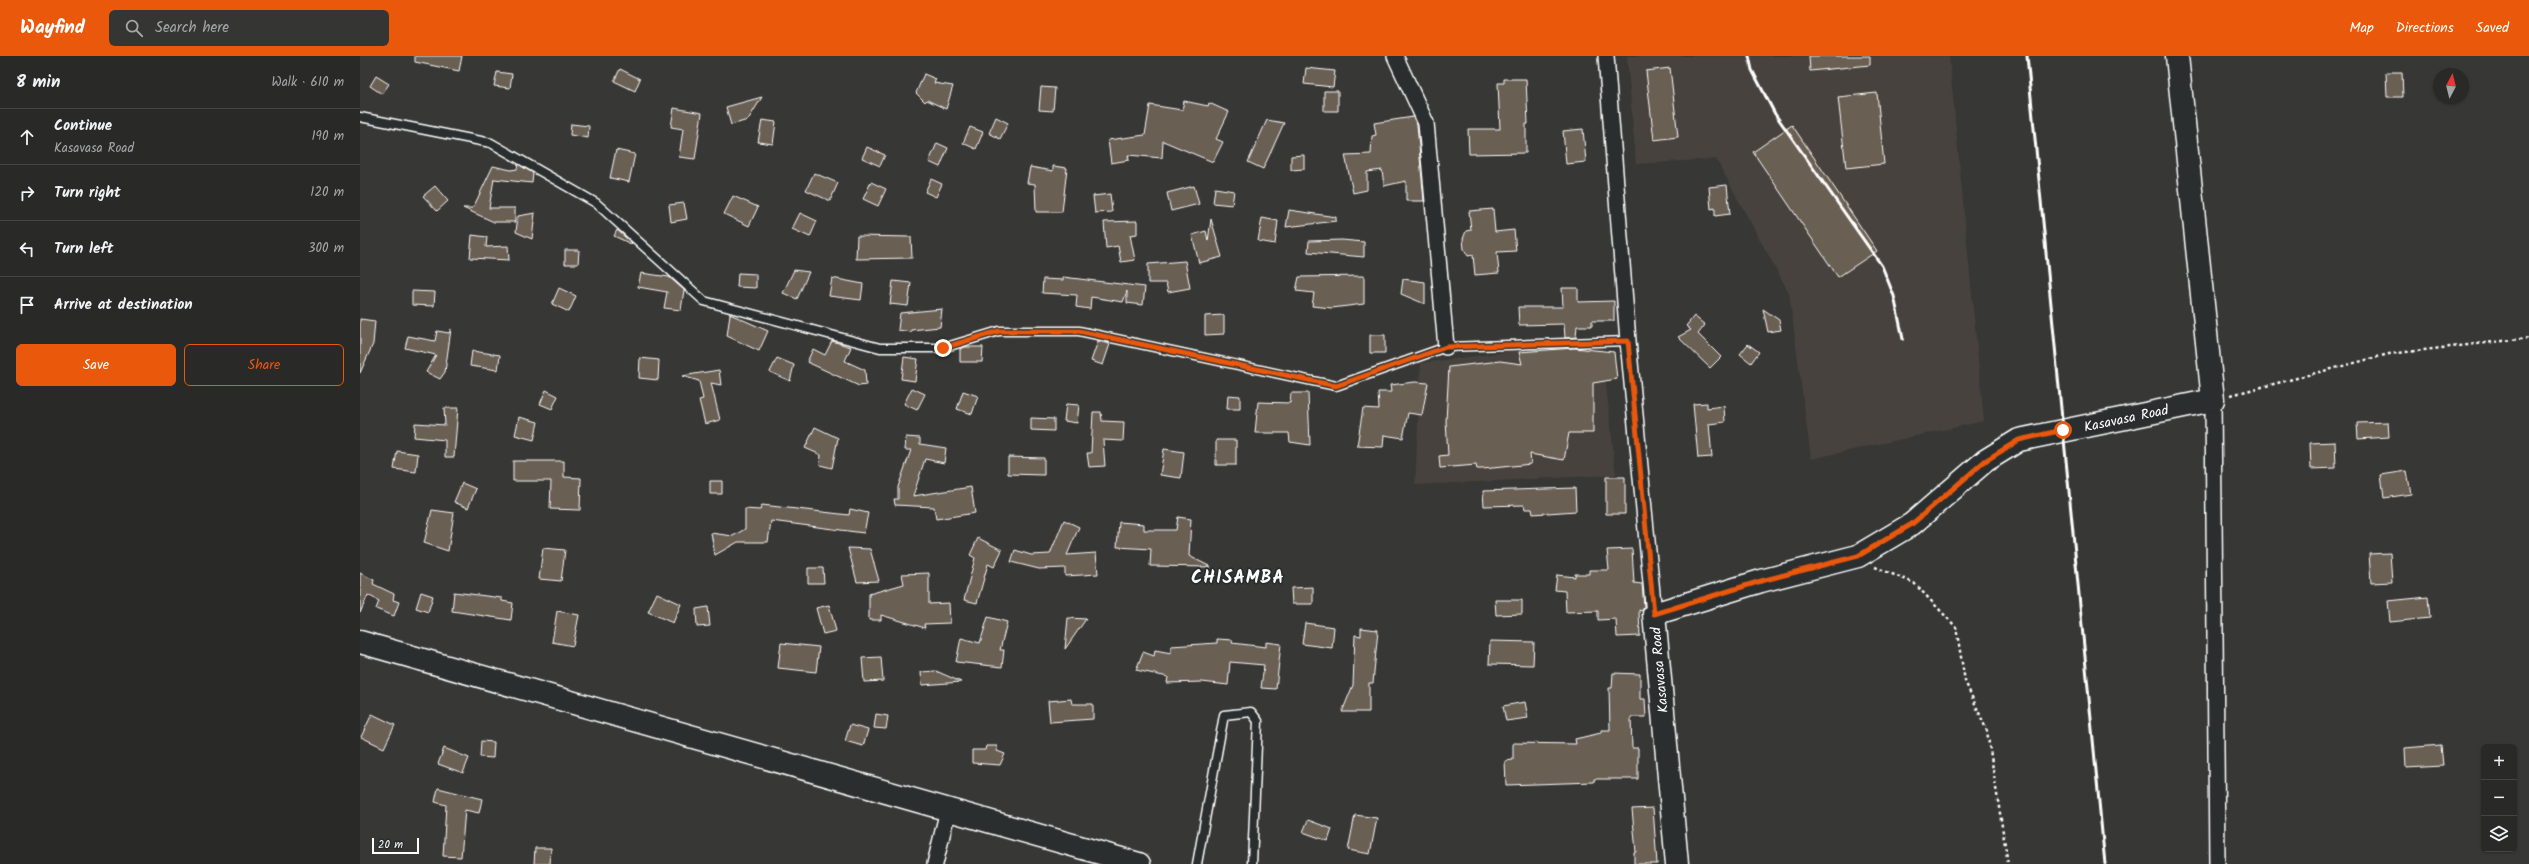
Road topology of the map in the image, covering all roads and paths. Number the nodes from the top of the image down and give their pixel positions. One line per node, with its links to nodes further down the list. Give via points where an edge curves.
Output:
1 (1395, 56): 7 (street, via 1426,123)
2 (1606, 56): 6 (street)
3 (2177, 56): 8 (street)
4 (360, 117): 7 (lane, via 491,143 596,203 704,301 880,348 943,348 999,331 1079,331 1336,386)
5 (2529, 338): 8 (path, via 2389,354)
6 (1628, 341): 7 (lane); 10 (street)
7 (1446, 347)
8 (2213, 400): 9 (street, Kasavasa Road, via 2019,440 1985,461 1912,524); 19 (street)
9 (1858, 556): 10 (street, Kasavasa Road, via 1761,581); 18 (path, via 1881,571 1914,583 1956,627 1966,682 1986,731)
10 (1654, 614): 17 (street, Kasavasa Road)
11 (360, 642): 12 (street)
12 (948, 810): 13 (street); 14 (street)
13 (935, 864)
14 (1139, 864)
15 (1197, 864): 16 (lane, via 1224,715 1251,712 1258,721)
16 (1252, 864)
17 (1677, 864)
18 (2008, 864)
19 (2217, 864)

